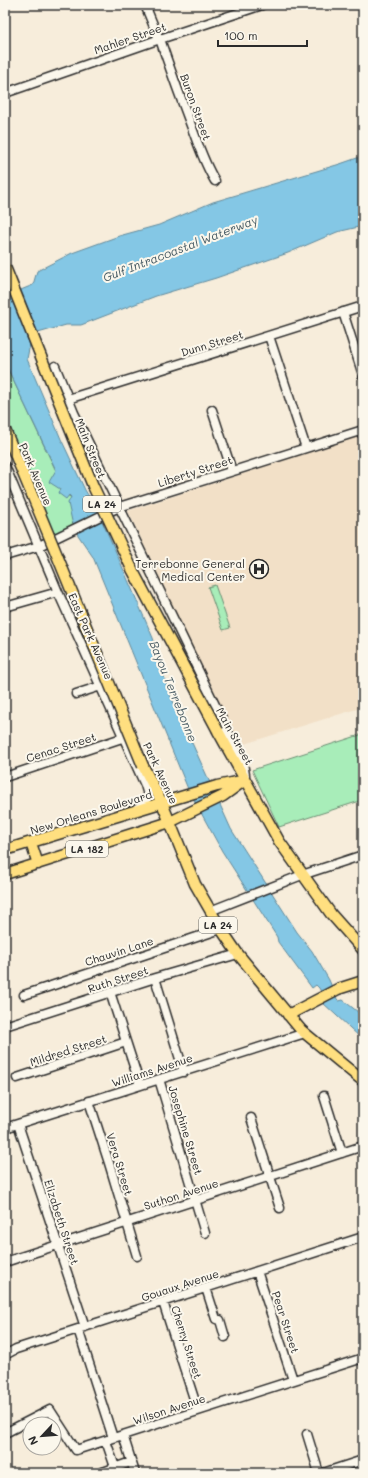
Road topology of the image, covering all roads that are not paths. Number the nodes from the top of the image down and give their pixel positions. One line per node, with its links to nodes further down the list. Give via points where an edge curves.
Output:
1 (145, 5): 3 (street, Buron Street)
2 (262, 5): 3 (street, Mahler Street)
3 (159, 39): 4 (street, Mahler Street); 5 (street, Buron Street, via 203,158)
4 (5, 93)
5 (215, 181)
6 (5, 267): 28 (main road, Main Street / LA 24, bridge, via 97,493 133,571)
7 (363, 306): 8 (street, Dunn Street)
8 (343, 312): 9 (street, Dunn Street); 11 (street)
9 (269, 336): 12 (street, Dunn Street); 16 (street)
10 (55, 366): 12 (street, Main Street)
11 (363, 375)
12 (68, 399): 19 (street, Main Street)
13 (212, 410): 18 (street)
14 (5, 430): 29 (main road, Park Avenue / LA 24, bridge, via 143,766)
15 (363, 430): 16 (street, Liberty Street)
16 (306, 448): 18 (street, Liberty Street)
17 (5, 466): 20 (street, East Park Avenue)
18 (232, 471): 19 (street, Liberty Street)
19 (119, 507): 20 (street, Liberty Street); 28 (street, Main Street, via 243,763)
20 (39, 546): 21 (street, Liberty Street); 22 (street, East Park Avenue)
21 (5, 556)
22 (58, 592): 23 (street); 24 (street, East Park Avenue)
23 (5, 607)
24 (101, 686): 25 (street); 26 (street, East Park Avenue)
25 (76, 694)
26 (125, 737): 27 (street, Cenac Street); 30 (street, East Park Avenue, via 148,795 144,803)
27 (5, 777)
28 (245, 780): 29 (main road, LA 182); 31 (main road, LA 182, via 222,796); 37 (main road, Main Street / LA 24, via 278,841)
29 (162, 803): 30 (main road, New Orleans Boulevard / LA 182); 31 (main road, Park Avenue / LA 24)
30 (134, 811): 32 (main road, New Orleans Boulevard / LA 182)
31 (170, 822): 35 (main road, LA 182); 38 (main road, Park Avenue / LA 24, via 195,884)
32 (31, 843): 33 (main road, New Orleans Boulevard / LA 182); 35 (main road)
33 (5, 850)
34 (363, 855): 37 (street)
35 (38, 864): 36 (main road, LA 182)
36 (5, 874)
37 (302, 875): 38 (street); 40 (main road, Main Street / LA 24, via 331,914)
38 (210, 911): 39 (main road, Park Avenue / LA 24)
39 (220, 929): 41 (main road, Park Avenue / LA 24); 45 (street, Chauvin Lane)
40 (363, 950)
41 (238, 954): 42 (street, Ruth Street); 46 (main road, Park Avenue / LA 24)
42 (155, 978): 44 (street, Ruth Street); 50 (street)
43 (363, 981): 46 (main road, via 338,989)
44 (110, 992): 47 (street, Ruth Street); 49 (street)
45 (24, 995)
46 (288, 1015): 48 (main road, Park Avenue / LA 24)
47 (5, 1026)
48 (304, 1033): 50 (street, Williams Avenue); 53 (main road, Park Avenue / LA 24)
49 (126, 1042): 51 (street, Mildred Street); 54 (street)
50 (184, 1072): 52 (street, Williams Avenue)
51 (17, 1078)
52 (159, 1079): 54 (street, Williams Avenue); 63 (street, Josephine Street)
53 (363, 1081)
54 (140, 1085): 56 (street, Williams Avenue)
55 (324, 1096): 61 (street)
56 (89, 1101): 58 (street, Williams Avenue); 65 (street, Vera Street)
57 (251, 1118): 62 (street)
58 (18, 1124): 59 (street, Williams Avenue); 68 (street, Elizabeth Street)
59 (5, 1128)
60 (363, 1146): 61 (street, Suthon Avenue)
61 (342, 1153): 62 (street, Suthon Avenue)
62 (270, 1177): 63 (street, Suthon Avenue); 64 (street)
63 (196, 1201): 65 (street, Suthon Avenue); 66 (street, Josephine Street)
64 (280, 1208)
65 (127, 1223): 68 (street, Suthon Avenue); 69 (street, Vera Street)
66 (205, 1233)
67 (363, 1237): 71 (street, Gouaux Avenue)
68 (58, 1245): 70 (street, Suthon Avenue); 74 (street, Elizabeth Street)
69 (137, 1256)
70 (5, 1262)
71 (257, 1271): 72 (street, Gouaux Avenue); 78 (street, Pear Street)
72 (206, 1288): 73 (street, Gouaux Avenue); 75 (street, via 216,1319 220,1320)
73 (163, 1302): 74 (street, Gouaux Avenue); 79 (street, Cherry Street)
74 (81, 1328): 76 (street, Gouaux Avenue); 83 (street, Elizabeth Street)
75 (226, 1337)
76 (5, 1355)
77 (363, 1358): 78 (street, Wilson Avenue)
78 (293, 1380): 79 (street, Wilson Avenue)
79 (198, 1411): 82 (street, Wilson Avenue)
80 (5, 1433): 83 (street, Wilson Avenue, via 50,1410 76,1450)
81 (307, 1434): 89 (street)
82 (122, 1436): 83 (street, Wilson Avenue); 85 (street)
83 (110, 1440): 86 (street, Elizabeth Street)
84 (363, 1460): 90 (street)
85 (131, 1462): 86 (street); 88 (street)
86 (116, 1470): 87 (street)
87 (100, 1473)
88 (135, 1473)
89 (319, 1473)
90 (323, 1473)

